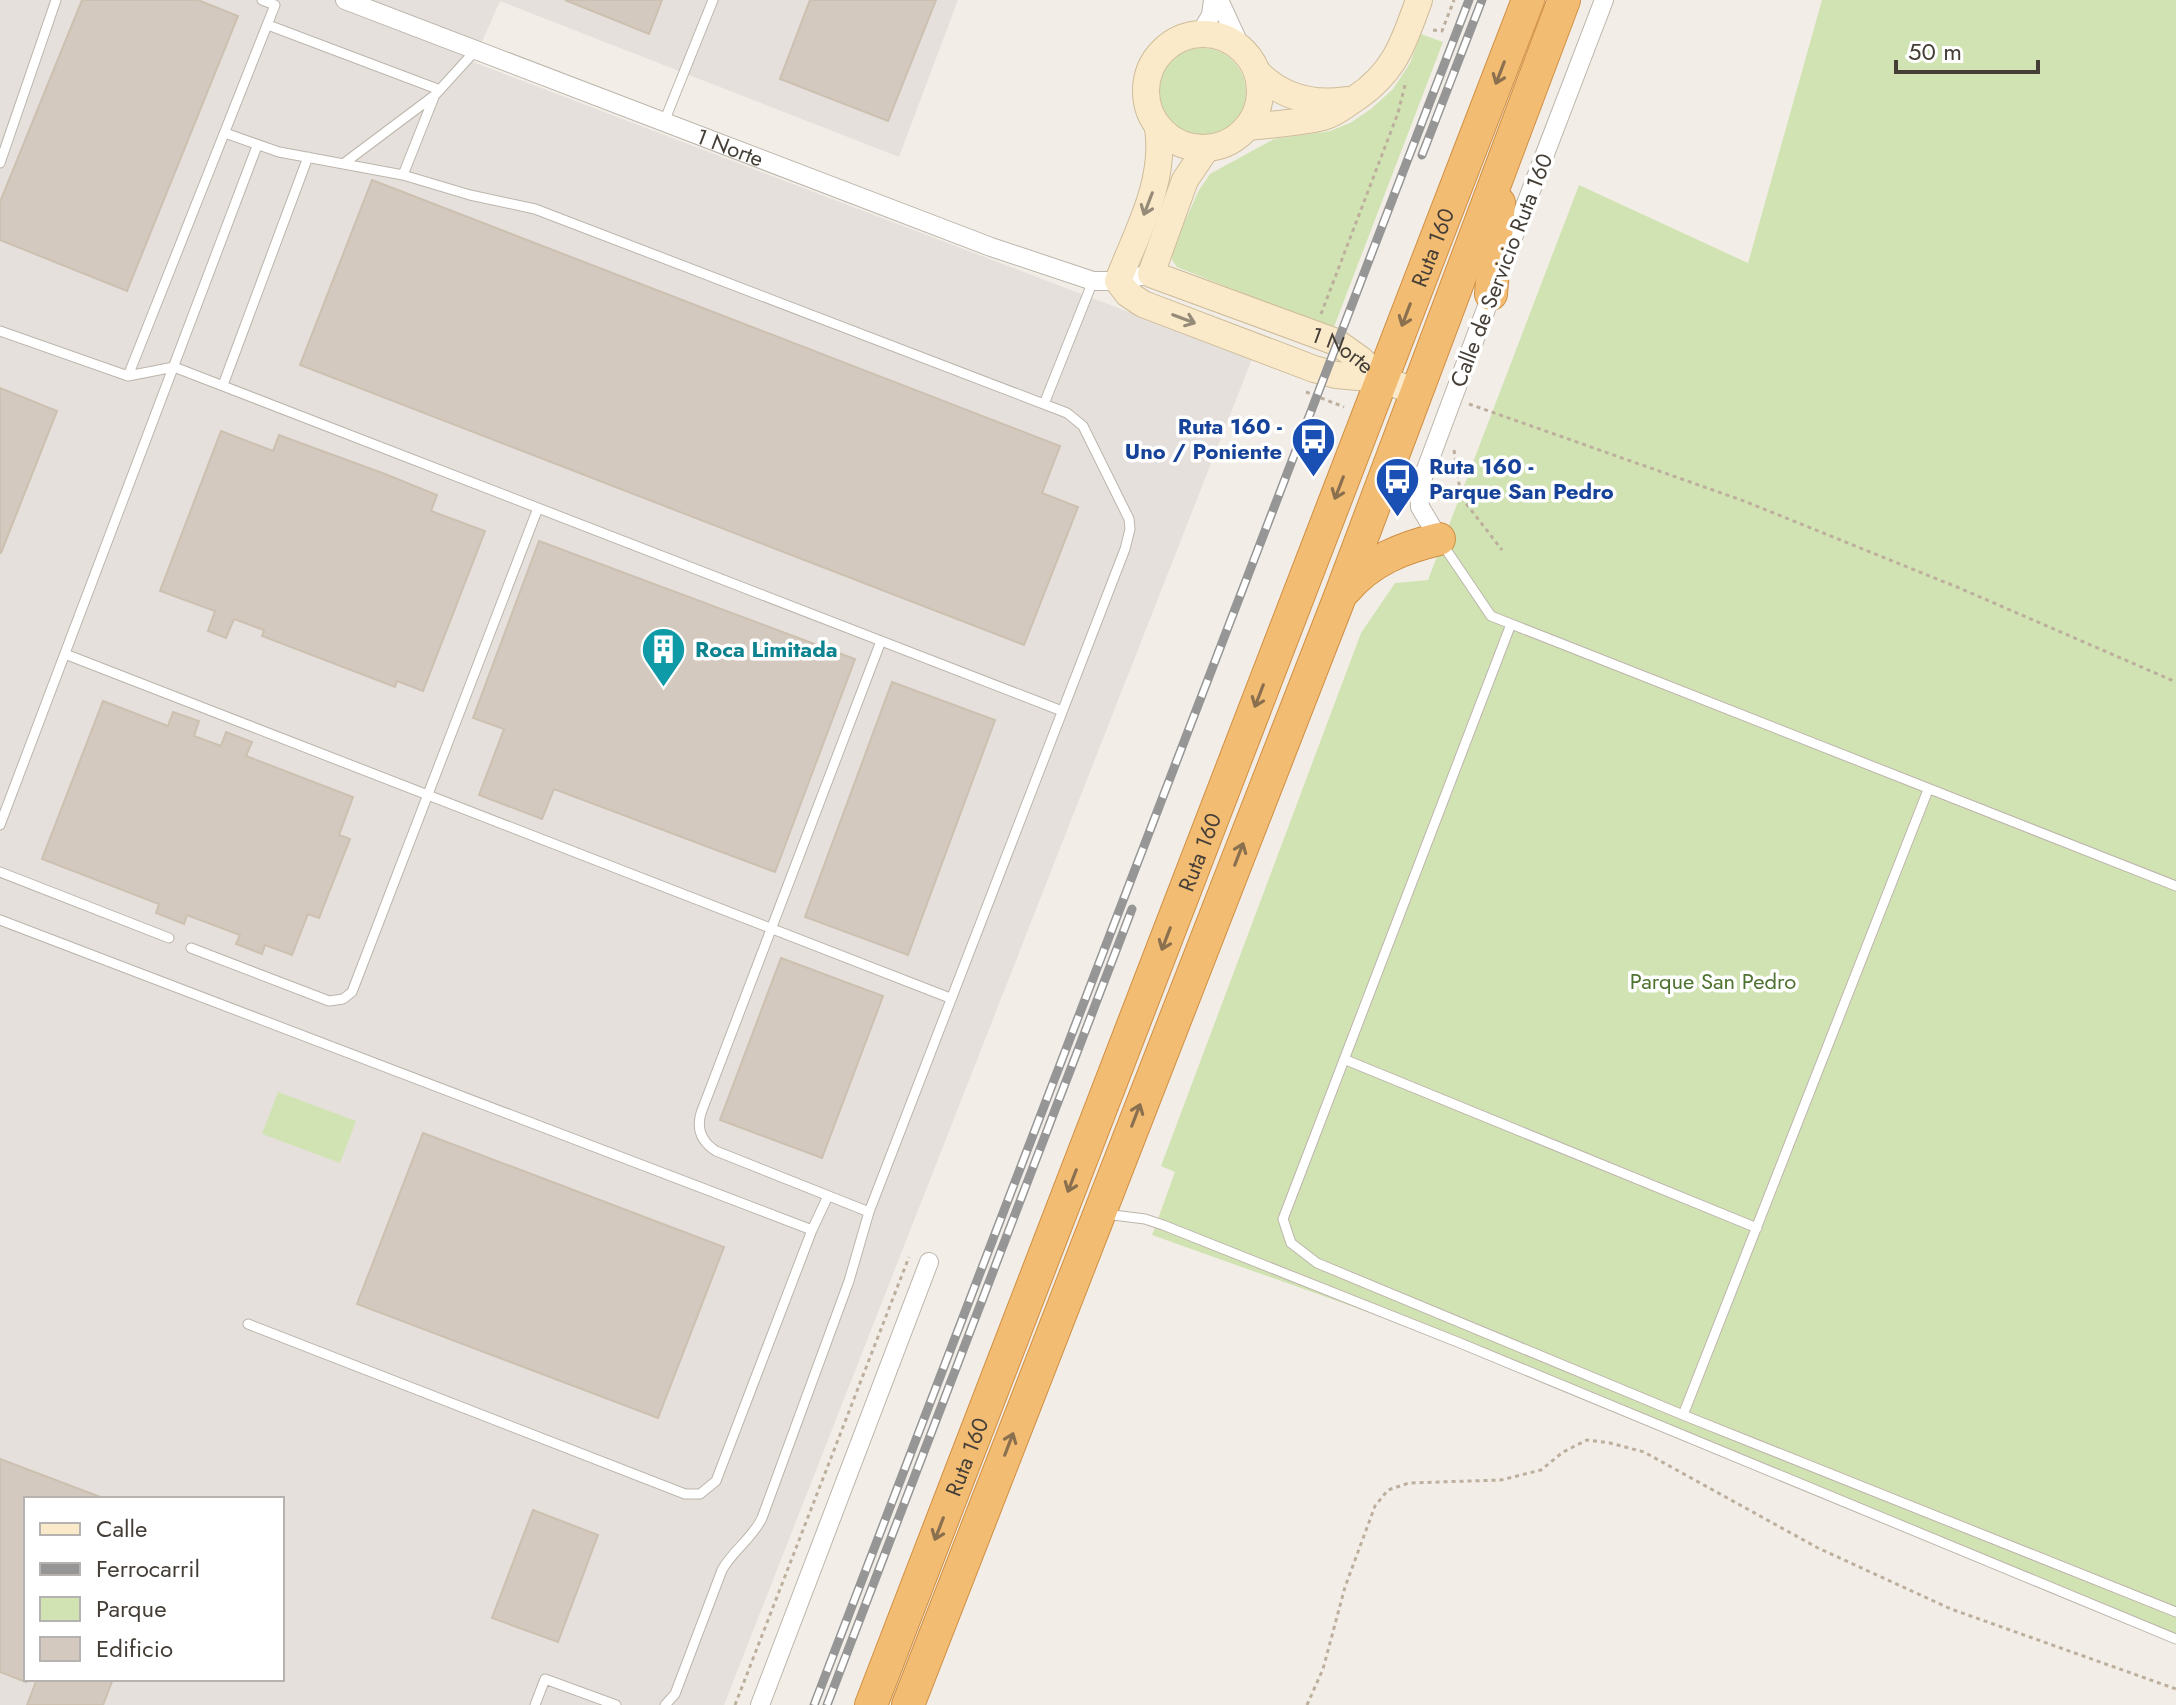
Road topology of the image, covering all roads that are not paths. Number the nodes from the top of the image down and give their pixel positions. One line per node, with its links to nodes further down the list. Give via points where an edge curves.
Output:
1 (56, 0): 24 (lane)
2 (262, 0): 10 (lane, via 275,5)
3 (345, 0): 13 (street, 1 Norte)
4 (713, 0): 17 (lane)
5 (1216, 0): 11 (street); 12 (street)
6 (1419, 0): 16 (street, via 1398,55 1382,78)
7 (1528, 0): 34 (highway, Ruta 160, one-way to 34)
8 (1564, 0): 26 (highway, Ruta 160)
9 (1604, 0): 30 (street, Calle de Servicio Ruta 160)
10 (268, 25): 15 (lane); 20 (lane)
11 (1200, 34): 12 (street, via 1222,37); 19 (street, via 1175,40 1150,68 1145,93)
12 (1241, 48): 14 (street)
13 (476, 50): 15 (lane); 17 (street, 1 Norte)
14 (1258, 73): 16 (street, via 1281,91 1303,99); 18 (street, via 1258,107)
15 (437, 92): 25 (lane); 27 (lane)
16 (1353, 99): 18 (street, via 1320,118)
17 (664, 122): 29 (street, 1 Norte, via 991,247)
18 (1248, 127): 22 (street, via 1230,142)
19 (1158, 128): 22 (street, via 1180,144); 29 (street, one-way to 29, via 1158,173)
20 (225, 133): 21 (lane); 33 (lane)
21 (257, 146): 23 (lane); 32 (lane)
22 (1206, 149): 28 (street, via 1185,180)
23 (308, 157): 25 (lane); 35 (lane)
24 (0, 163)
25 (343, 164): 27 (lane)
26 (1502, 164): 30 (highway); 36 (highway, Ruta 160)
27 (403, 175): 37 (lane, via 535,209)
28 (1151, 274): 29 (street); 34 (street, 1 Norte, via 1347,348)
29 (1105, 281): 34 (street, 1 Norte, one-way to 34, via 1143,304 1306,366); 37 (lane)
30 (1491, 294): 39 (street, Calle de Servicio Ruta 160, via 1419,488 1423,515)
31 (0, 331): 33 (lane)
32 (174, 367): 33 (lane); 35 (lane); 43 (lane)
33 (128, 376)
34 (1381, 379): 36 (street, 1 Norte); 71 (highway, Ruta 160, one-way to 71)
35 (223, 385): 38 (lane)
36 (1417, 392): 40 (highway, Ruta 160)
37 (1044, 404): 44 (lane, via 1083,426 1126,510 1130,529)
38 (538, 508): 42 (lane); 46 (lane)
39 (1439, 539): 40 (highway, via 1380,560); 41 (lane, via 1491,616)
40 (1339, 599): 58 (highway, Ruta 160, one-way to 40)
41 (1511, 624): 45 (lane); 55 (lane)
42 (881, 641): 44 (lane); 51 (lane)
43 (65, 654): 46 (lane); 47 (lane)
44 (1062, 711): 54 (lane)
45 (1928, 790): 49 (lane); 59 (lane)
46 (429, 795): 51 (lane); 53 (lane, via 348,997 329,1001)
47 (0, 825)
48 (0, 872): 52 (lane)
49 (2176, 886)
50 (0, 920): 60 (lane)
51 (770, 928): 54 (lane); 56 (lane, via 701,1113 700,1133 716,1151)
52 (169, 938)
53 (191, 948)
54 (950, 998): 57 (lane)
55 (1346, 1060): 59 (lane); 63 (lane, via 1283,1219 1291,1243 1317,1263)
56 (828, 1196): 57 (lane); 60 (lane)
57 (869, 1212): 69 (lane, via 762,1518 722,1570 675,1694)
58 (1098, 1214): 65 (lane, via 1145,1219 1178,1231); 66 (highway, Ruta 160, one-way to 58)
59 (1757, 1228): 63 (lane)
60 (812, 1230): 62 (lane, via 716,1481 700,1494 685,1494)
61 (929, 1262): 70 (street)
62 (248, 1324)
63 (1683, 1415): 64 (lane)
64 (2176, 1612)
65 (2176, 1639)
66 (925, 1661): 72 (highway, Ruta 160); 73 (highway)
67 (535, 1705): 68 (lane, via 545,1679)
68 (616, 1705)
69 (665, 1705)
70 (760, 1705)
71 (871, 1705)
72 (908, 1705)
73 (917, 1705)

